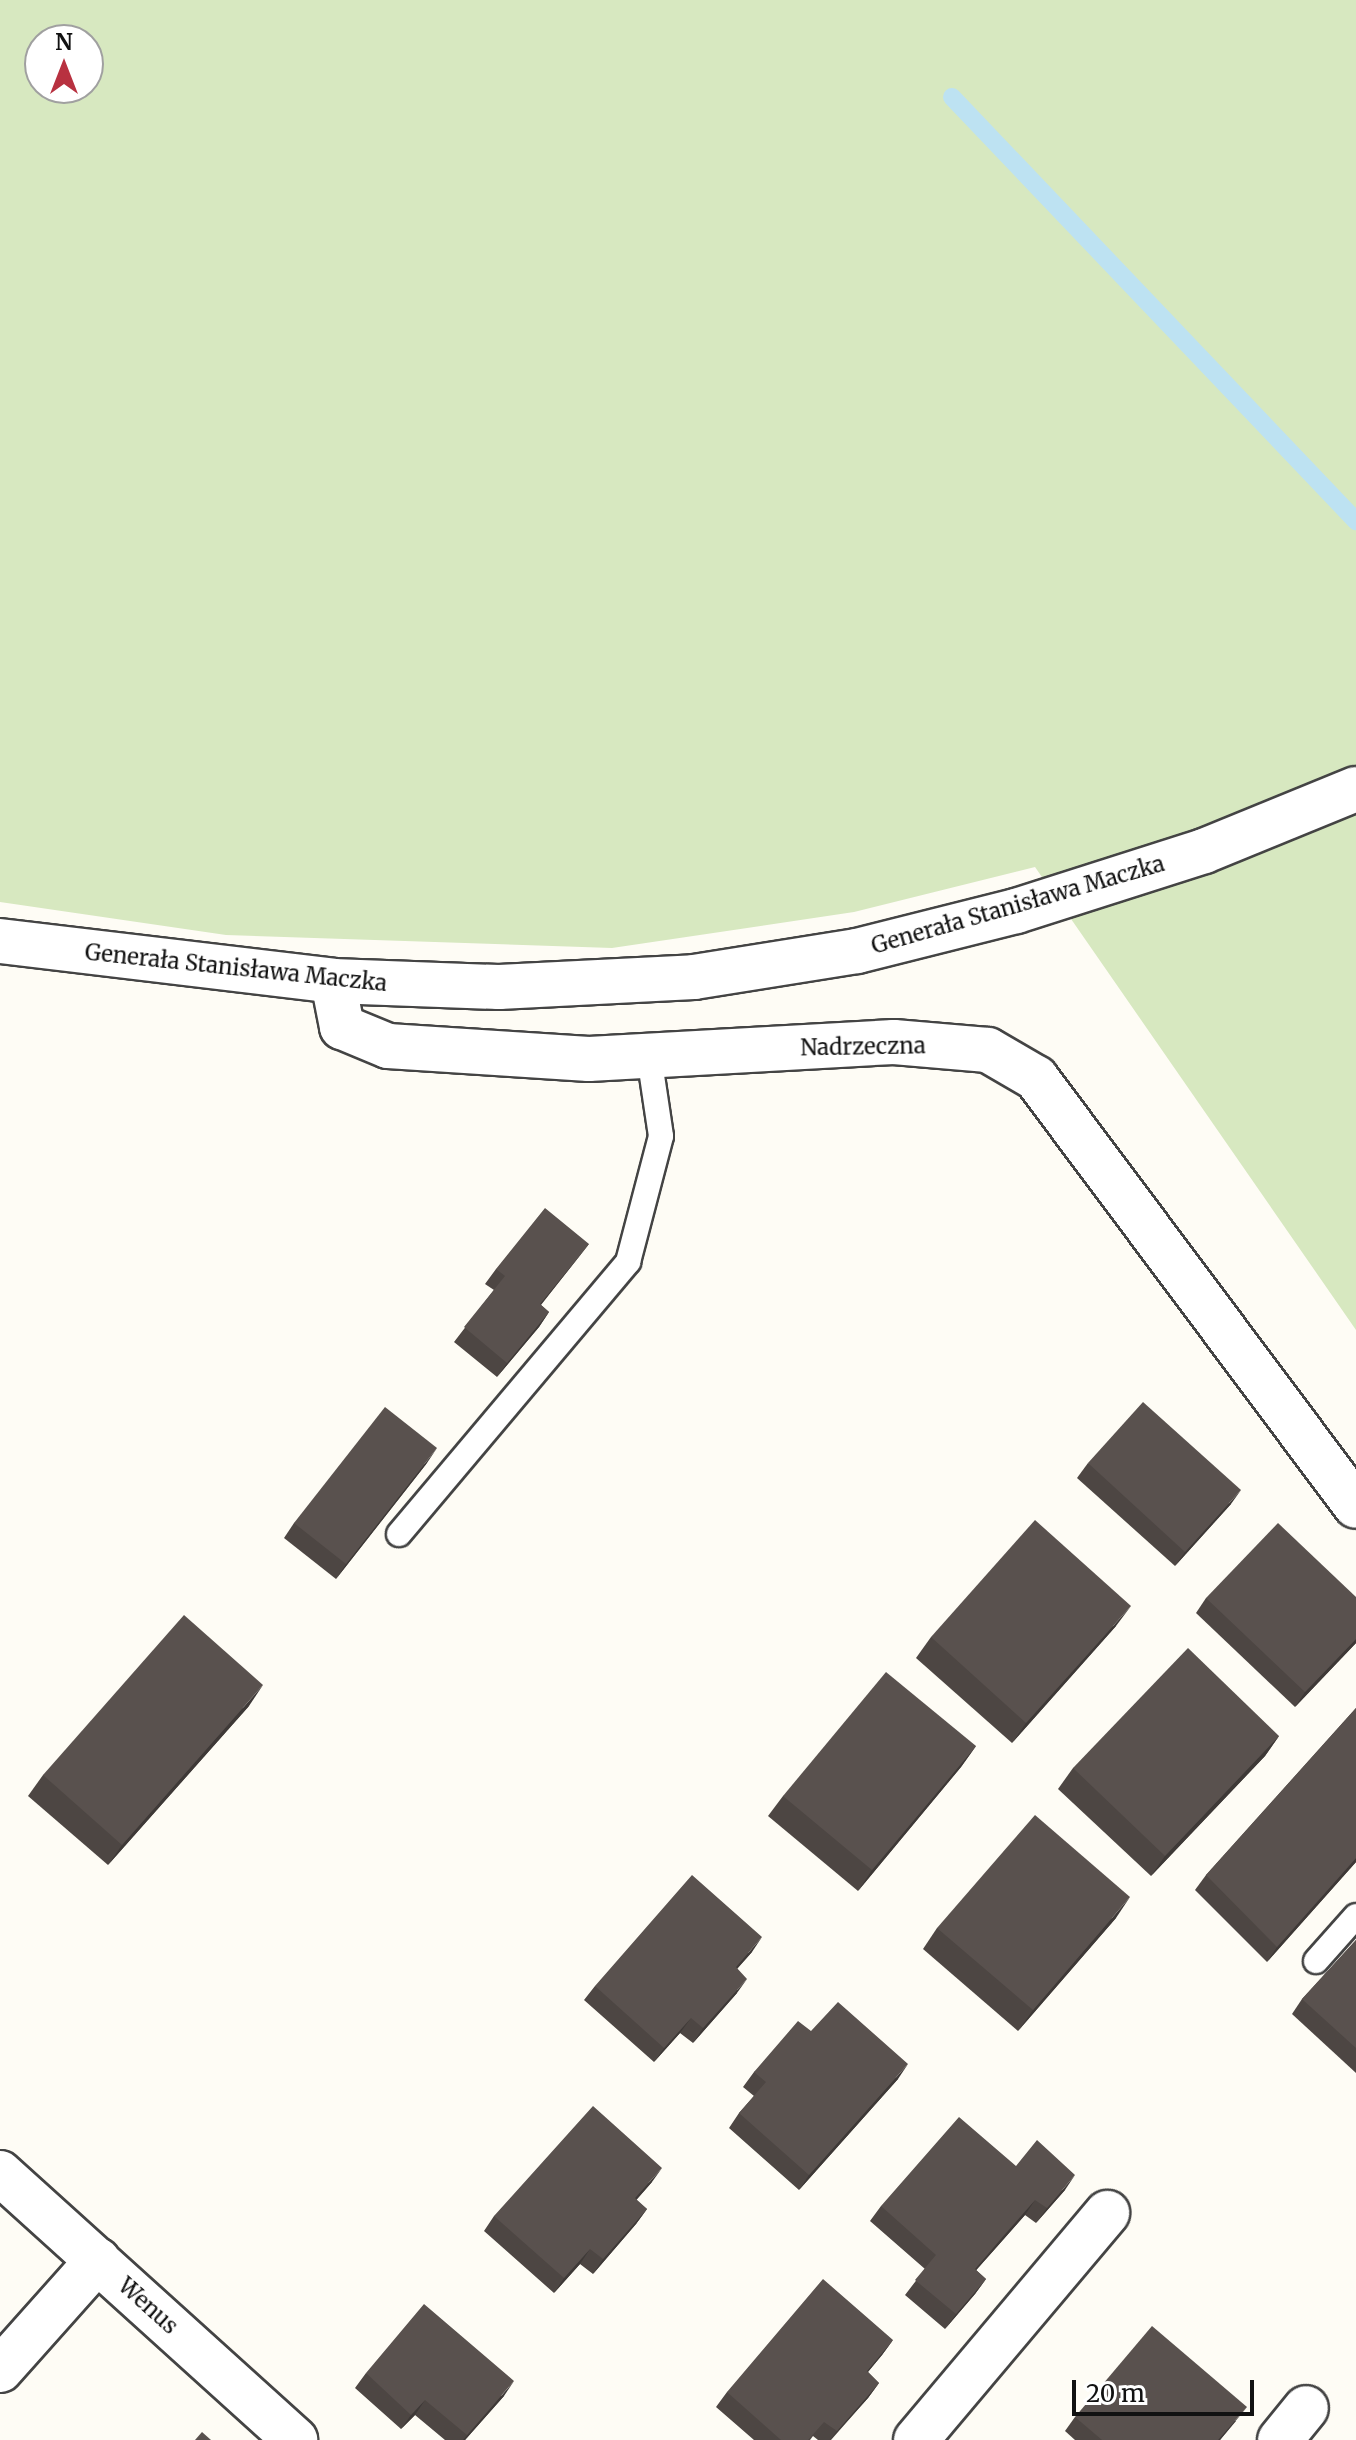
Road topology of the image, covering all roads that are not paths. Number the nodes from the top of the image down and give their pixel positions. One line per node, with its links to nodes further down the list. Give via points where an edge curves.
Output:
1 (1356, 789): 3 (street, Generała Stanisława Maczka, via 1204,851 1016,911 857,951 694,977 499,987)
2 (0, 941): 3 (street, Generała Stanisława Maczka)
3 (333, 981): 4 (street, Nadrzeczna, via 342,1027 388,1046 589,1059)
4 (649, 1056): 5 (street, Nadrzeczna, via 894,1042 988,1050 1036,1078); 6 (lane, via 661,1136 628,1262)
5 (1356, 1506)
6 (399, 1534)
7 (1356, 1916): 8 (lane)
8 (1316, 1961)
9 (0, 2173): 11 (street, Wenus)
10 (1107, 2213): 14 (street)
11 (98, 2260): 12 (street); 13 (street, Wenus)
12 (0, 2370)
13 (295, 2440)
14 (916, 2440)

